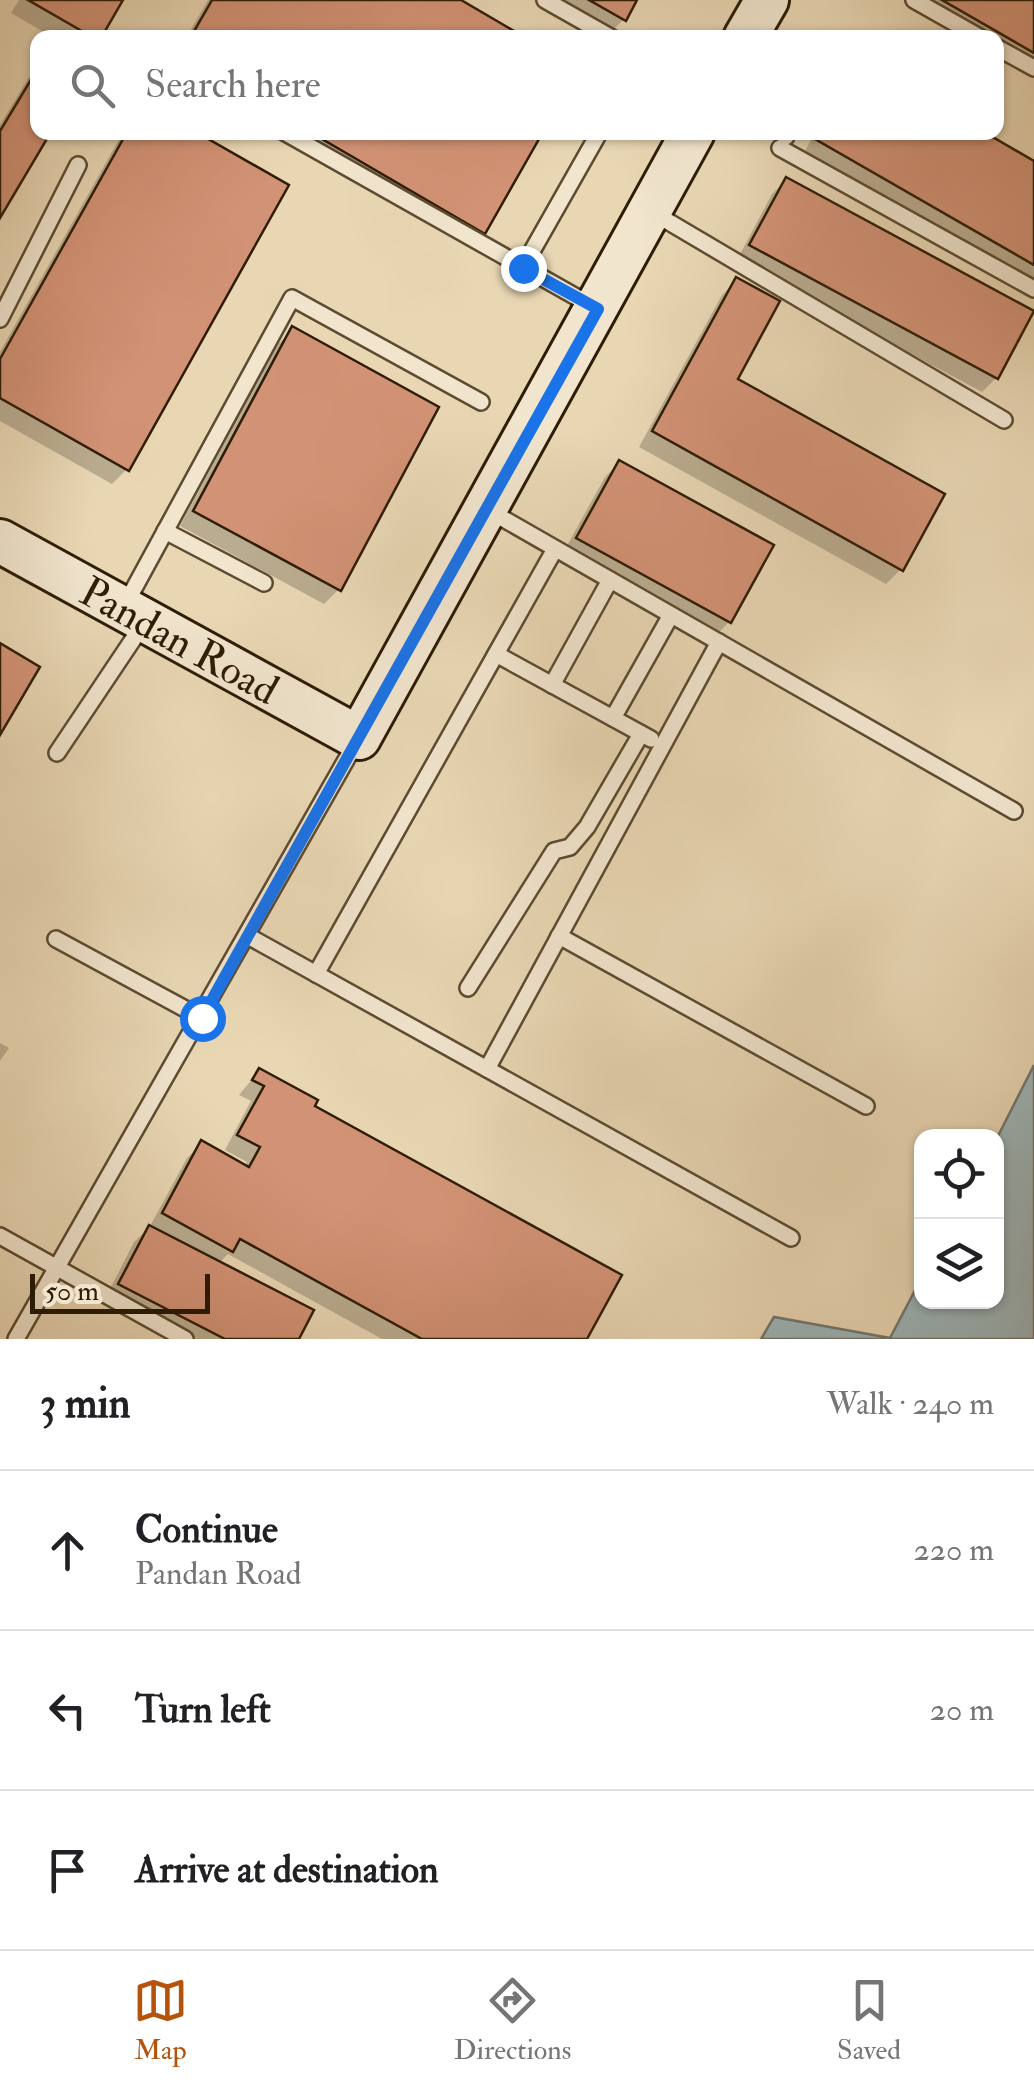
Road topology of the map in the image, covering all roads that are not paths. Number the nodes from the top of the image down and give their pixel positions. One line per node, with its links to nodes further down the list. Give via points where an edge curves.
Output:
1 (545, 0): 4 (lane)
2 (767, 0): 5 (street)
3 (914, 0): 6 (lane)
4 (598, 30)
5 (750, 30)
6 (966, 30)
7 (1004, 51): 8 (lane)
8 (1034, 68)
9 (298, 140): 15 (lane)
10 (595, 140): 15 (lane)
11 (690, 140): 14 (street)
12 (783, 140): 16 (lane)
13 (78, 165): 18 (lane)
14 (652, 212): 17 (street); 20 (lane)
15 (523, 268): 17 (lane)
16 (1034, 289)
17 (598, 309): 21 (street)
18 (0, 319)
19 (481, 402): 22 (lane, via 292,298)
20 (1004, 420)
21 (486, 508): 24 (lane); 34 (street)
22 (165, 531): 26 (lane); 27 (lane)
23 (0, 541): 27 (street, Pandan Road)
24 (555, 549): 25 (lane); 30 (lane)
25 (610, 580): 28 (lane); 31 (lane)
26 (264, 583)
27 (134, 614): 34 (street, Pandan Road); 36 (lane)
28 (671, 615): 29 (lane); 32 (lane)
29 (719, 642): 35 (lane); 37 (lane)
30 (496, 654): 31 (lane); 41 (lane)
31 (552, 685): 32 (lane)
32 (613, 718): 33 (lane)
33 (642, 734): 35 (lane); 42 (lane, via 587,827 570,847 554,851)
34 (359, 738): 38 (lane)
35 (663, 746): 39 (lane)
36 (56, 753)
37 (1014, 810)
38 (248, 936): 41 (lane); 43 (lane)
39 (559, 936): 44 (lane); 45 (lane)
40 (56, 938): 43 (lane)
41 (316, 974): 44 (lane)
42 (468, 988)
43 (202, 1018): 48 (lane)
44 (487, 1069): 47 (lane)
45 (866, 1106)
46 (0, 1236): 48 (lane)
47 (790, 1238)
48 (56, 1266): 49 (lane); 50 (lane)
49 (16, 1339)
50 (186, 1339)

